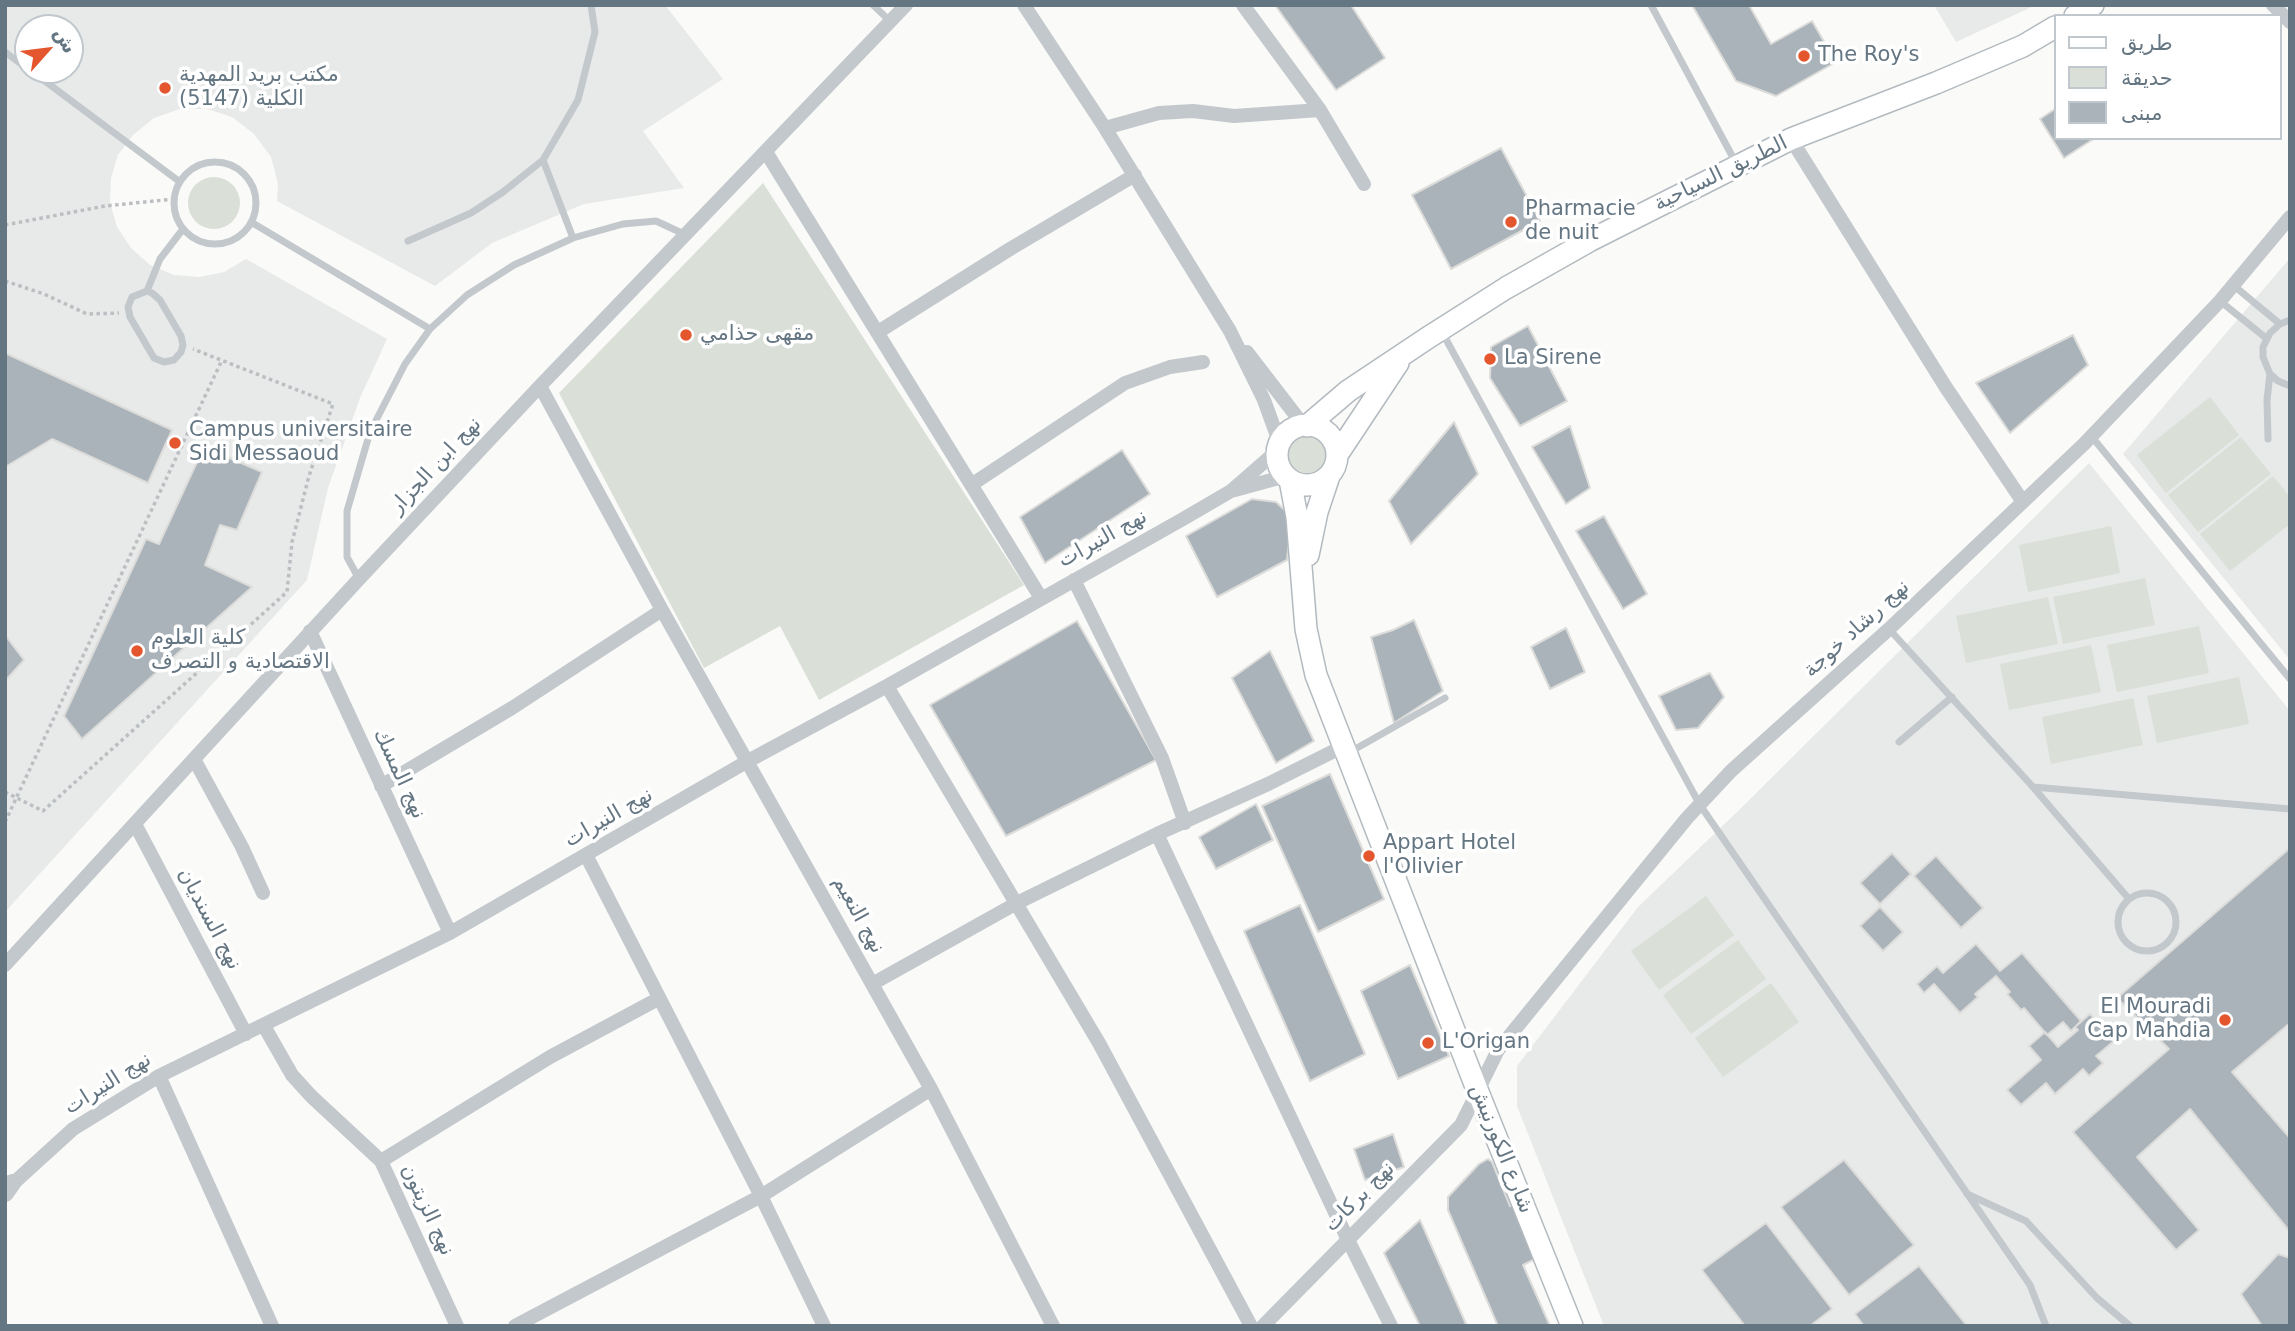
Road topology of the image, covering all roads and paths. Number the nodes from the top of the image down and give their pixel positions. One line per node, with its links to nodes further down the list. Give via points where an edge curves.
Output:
1 (591, 5): 16 (lane, via 595,32 578,100)
2 (873, 5): 8 (lane)
3 (906, 5): 8 (street, نهج ابن الجزار)
4 (1024, 5): 13 (street)
5 (1243, 5): 12 (street)
6 (1651, 5): 17 (lane)
7 (2273, 5): 9 (street)
8 (891, 22): 15 (street, نهج ابن الجزار)
9 (2290, 22)
10 (2054, 28): 14 (main road, الطريق السياحية, via 1936,83)
11 (49, 84): 19 (lane)
12 (1320, 110): 13 (street, via 1234,116 1159,113); 20 (street)
13 (1105, 128): 18 (street)
14 (1791, 139): 17 (main road, الطريق السياحية); 57 (street)
15 (766, 152): 26 (street, نهج ابن الجزار); 39 (street)
16 (543, 160): 27 (lane); 28 (lane, via 471,213)
17 (1738, 166): 37 (main road, الطريق السياحية, via 1589,241)
18 (1135, 175): 38 (street); 39 (street)
19 (180, 182): 21 (lane); 23 (lane, via 195,167 207,163 232,166 251,184 255,209)
20 (1364, 184)
21 (174, 198): 24 (path); 25 (lane)
22 (2290, 217): 30 (street, نهج رشاد خوجة)
23 (251, 222): 25 (lane, via 231,241 217,244 203,242); 36 (lane)
24 (5, 225)
25 (183, 229): 31 (lane, via 160,259)
26 (685, 235): 27 (lane, via 656,220); 46 (street, نهج ابن الجزار)
27 (573, 238): 36 (lane, via 514,265 467,295)
28 (408, 241)
29 (5, 281): 33 (path, via 87,314)
30 (2233, 285): 32 (street, نهج رشاد خوجة); 35 (lane)
31 (147, 292): 33 (lane, via 132,297); 41 (lane, via 160,300)
32 (2220, 301): 40 (lane); 49 (street, نهج رشاد خوجة)
33 (128, 312): 41 (lane, via 150,353 159,360 174,360)
34 (2290, 320): 35 (lane)
35 (2280, 324): 40 (lane)
36 (430, 329): 59 (lane, via 405,364 370,432 347,511 347,557)
37 (1440, 330): 42 (main road, الطريق السياحية); 77 (lane)
38 (1230, 331): 48 (street); 51 (street, via 1264,400)
39 (878, 332): 55 (street)
40 (2266, 338): 45 (lane, via 2263,357)
41 (183, 345): 43 (path)
42 (1404, 354): 48 (main road, الطريق السياحية); 52 (main road, الطريق السياحية)
43 (222, 360): 76 (path); 76 (path, via 333,404 292,542 287,592 43,811)
44 (1203, 362): 55 (street, via 1170,367 1125,383)
45 (2270, 374): 47 (lane); 50 (lane)
46 (540, 386): 59 (street, نهج ابن الجزار); 62 (street, نهج النعيم)
47 (2290, 386)
48 (1306, 426): 51 (main road, via 1289,432); 52 (main road, via 1328,434)
49 (2091, 436): 57 (street, نهج رشاد خوجة); 65 (lane)
50 (2269, 439)
51 (1279, 447): 54 (main road, via 1279,464); 56 (street)
52 (1337, 455): 53 (main road)
53 (1329, 476): 54 (main road, via 1314,485); 58 (main road, شارع الكورنيش)
54 (1288, 478): 56 (street); 58 (main road, شارع الكورنيش)
55 (971, 485): 61 (street)
56 (1231, 491): 60 (street, نهج النيرات)
57 (2023, 502): 63 (street, نهج رشاد خوجة)
58 (1303, 574): 70 (main road, شارع الكورنيش, via 1306,629 1316,675)
59 (359, 579): 64 (street, نهج ابن الجزار)
60 (1074, 580): 61 (street, نهج النيرات); 80 (street, via 1162,758)
61 (1041, 598): 66 (street, نهج النيرات)
62 (662, 610): 72 (street, نهج النعيم); 73 (street)
63 (1889, 629): 67 (lane); 77 (street, نهج رشاد خوجة, via 1731,771)
64 (310, 631): 71 (street, نهج ابن الجزار); 73 (street, نهج المسك)
65 (2290, 679)
66 (887, 686): 72 (street, نهج النيرات); 86 (street)
67 (1952, 697): 69 (lane); 74 (lane)
68 (1445, 698): 70 (lane)
69 (1899, 742)
70 (1345, 750): 80 (street); 95 (main road, شارع الكورنيش)
71 (194, 759): 81 (street, نهج ابن الجزار); 84 (street)
72 (748, 761): 83 (street, نهج النيرات); 89 (street, نهج النعيم)
73 (381, 786): 87 (street, نهج المسك)
74 (2033, 787): 78 (lane); 85 (lane)
75 (5, 792): 76 (path)
76 (16, 798): 79 (path)
77 (1700, 805): 95 (street, نهج رشاد خوجة, via 1498,1050); 98 (lane)
78 (2290, 808)
79 (5, 822)
80 (1185, 823): 82 (street)
81 (135, 824): 88 (street, نهج ابن الجزار); 92 (street, نهج السنديان)
82 (1157, 834): 86 (street); 100 (street)
83 (586, 855): 87 (street, نهج النيرات); 90 (street)
84 (263, 893)
85 (2129, 899): 85 (lane, via 2118,923 2124,940 2147,952 2166,945 2173,937 2176,917 2167,900 2148,892)
86 (1017, 903): 89 (street); 106 (street, via 1099,1044)
87 (450, 933): 91 (street, نهج النيرات)
88 (5, 965)
89 (872, 984): 94 (street, نهج النعيم)
90 (658, 999): 96 (street, via 550,1057); 99 (street)
91 (264, 1026): 92 (street, نهج النيرات); 96 (street, نهج الزيتون, via 292,1075)
92 (246, 1034): 93 (street, نهج النيرات)
93 (159, 1076): 97 (street, نهج النيرات, via 73,1129); 101 (street)
94 (931, 1089): 99 (street); 105 (street, نهج النعيم)
95 (1478, 1092): 100 (street, نهج بركات, via 1461,1125); 109 (main road, شارع الكورنيش)
96 (381, 1161): 102 (street, نهج الزيتون)
97 (7, 1187)
98 (1966, 1194): 110 (lane, via 2030,1285); 111 (lane, via 2026,1221 2097,1298)
99 (761, 1196): 103 (street); 104 (street)
100 (1348, 1240): 107 (street, نهج بركات); 108 (street)
101 (272, 1326)
102 (457, 1326)
103 (515, 1326)
104 (824, 1326)
105 (1053, 1326)
106 (1251, 1326)
107 (1263, 1326)
108 (1391, 1326)
109 (1572, 1326)
110 (2046, 1326)
111 (2130, 1326)

